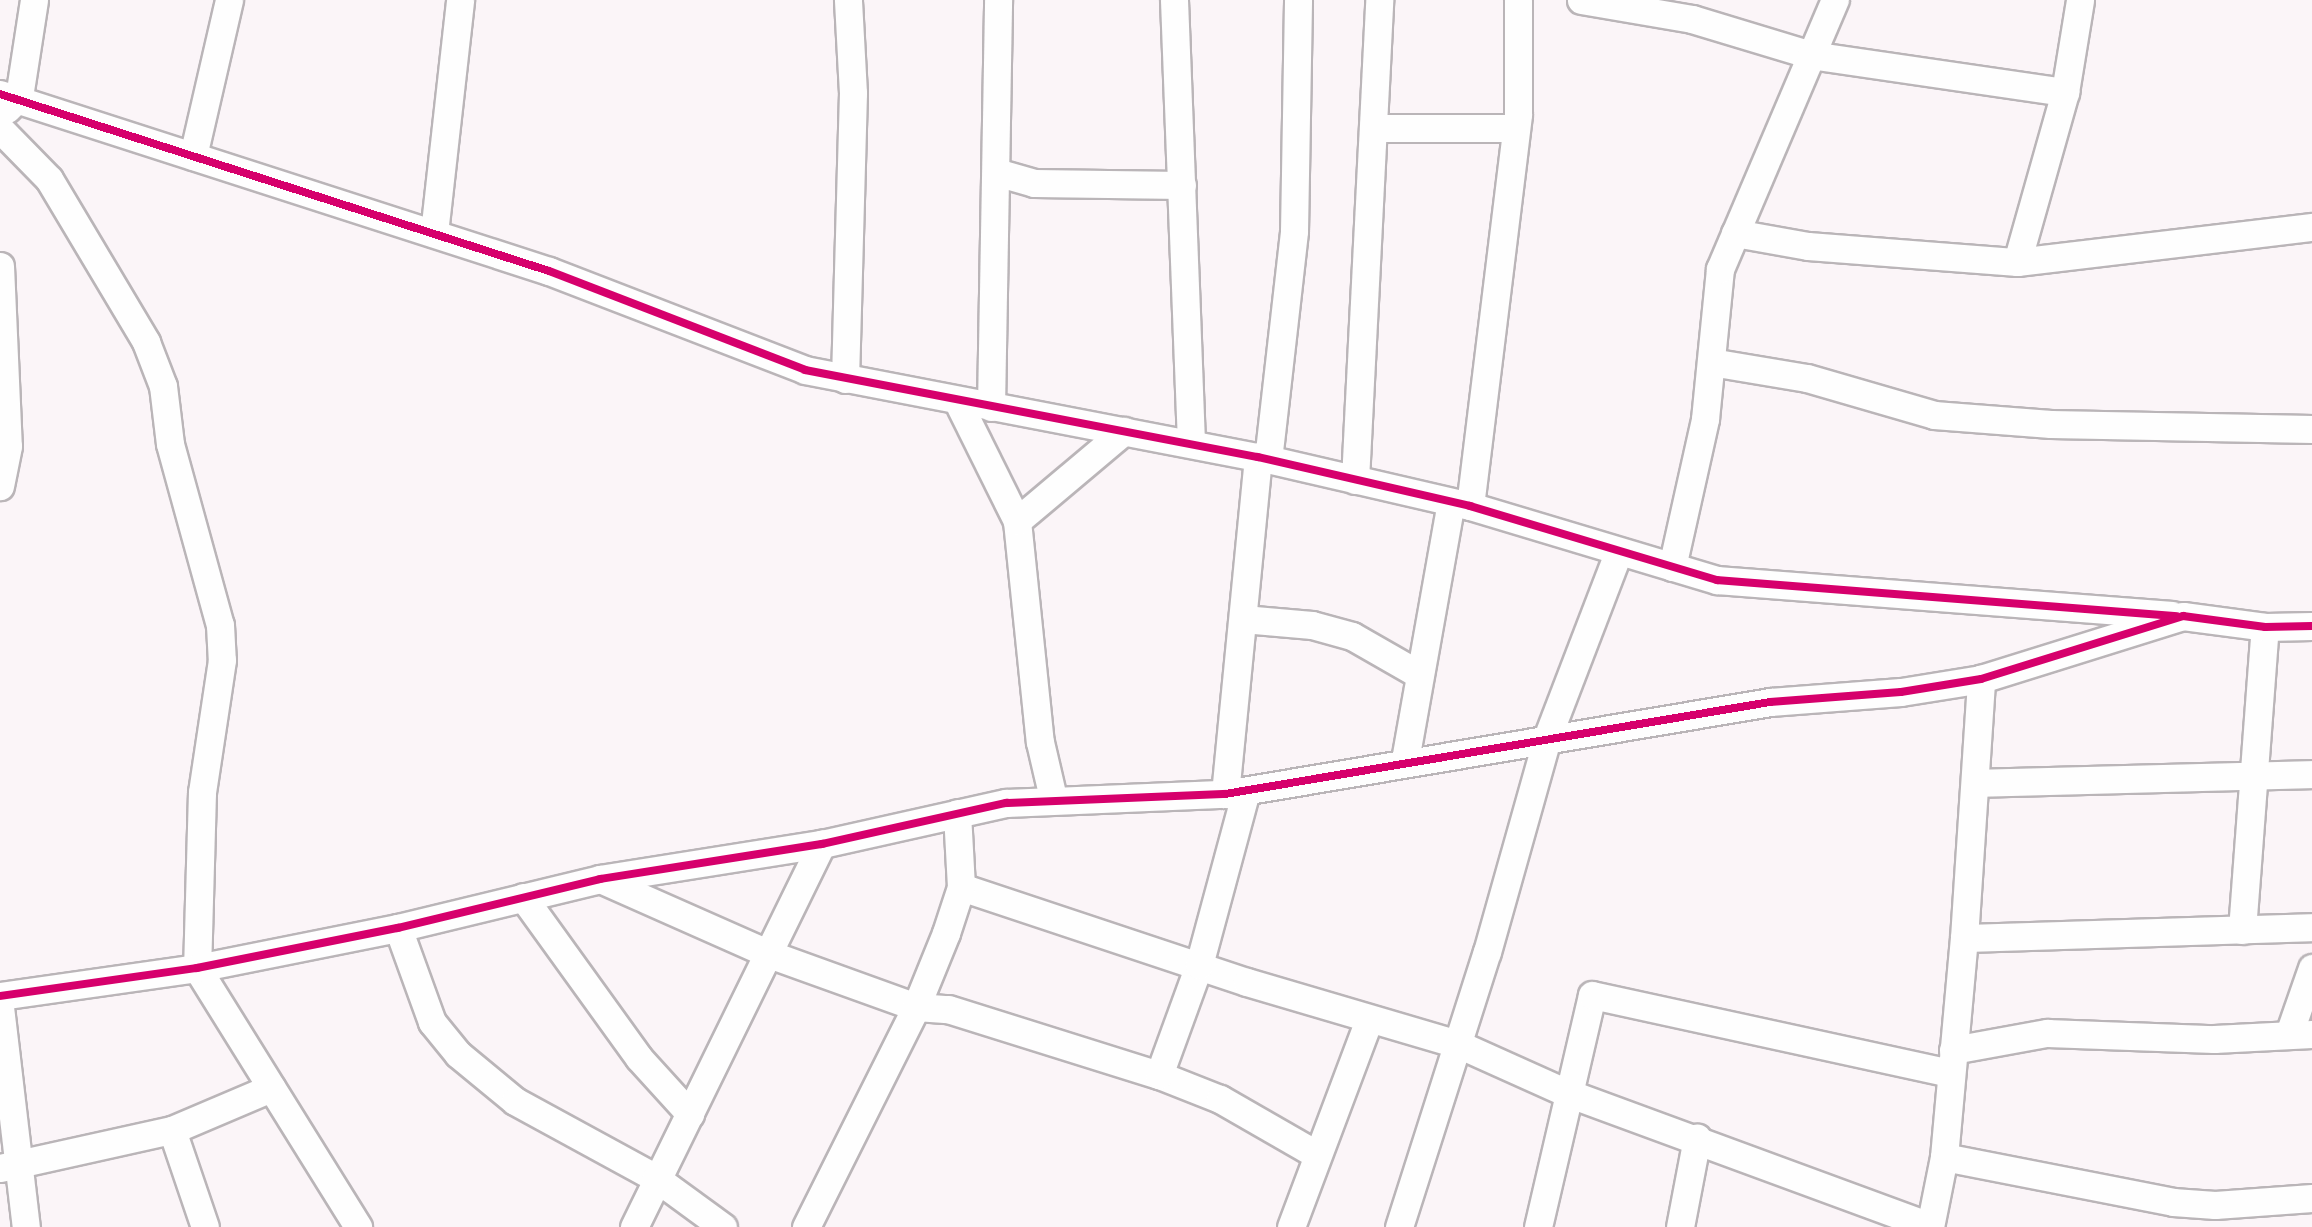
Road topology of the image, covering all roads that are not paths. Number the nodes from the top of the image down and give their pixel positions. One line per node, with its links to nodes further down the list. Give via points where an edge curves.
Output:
1 (34, 0): 16 (street)
2 (229, 0): 21 (street)
3 (460, 0): 26 (street)
4 (848, 0): 30 (street, via 853,93)
5 (998, 0): 22 (street)
6 (1174, 0): 23 (street)
7 (1298, 0): 36 (street, via 1294,231)
8 (1379, 0): 18 (street)
9 (1518, 0): 19 (street)
10 (1581, 0): 13 (street)
11 (1835, 0): 14 (street)
12 (2080, 0): 15 (street)
13 (1694, 10): 14 (street)
14 (1811, 55): 15 (street); 25 (street)
15 (2065, 92): 27 (street)
16 (10, 96): 17 (street); 21 (street)
17 (0, 117)
18 (1376, 128): 19 (street); 37 (street)
19 (1515, 128): 39 (street)
20 (0, 129): 67 (street, via 49,179 146,342 163,386 170,444 220,625 222,660 202,792)
21 (193, 156): 26 (street)
22 (996, 172): 23 (street, via 1034,183); 32 (street)
23 (1182, 185): 35 (street)
24 (2312, 226): 27 (street)
25 (1735, 232): 27 (street, via 1809,246); 29 (street, via 1720,269)
26 (434, 233): 30 (street, via 549,271 761,356)
27 (2017, 262)
28 (0, 266): 38 (street, via 8,446)
29 (1711, 362): 33 (street, via 1807,378 1934,415 2051,424); 42 (street, via 1705,419)
30 (845, 380): 31 (street)
31 (958, 402): 32 (street); 40 (street)
32 (992, 407): 34 (street)
33 (2312, 429)
34 (1124, 431): 35 (street); 40 (street)
35 (1191, 443): 36 (street)
36 (1263, 458): 37 (street); 44 (street)
37 (1355, 480): 39 (street)
38 (0, 486)
39 (1460, 505): 41 (street); 47 (street)
40 (1017, 521): 55 (street, via 1040,742)
41 (1618, 554): 42 (street); 49 (street)
42 (1672, 567): 43 (street, via 1765,586 1895,590)
43 (2183, 616): 46 (street); 48 (street)
44 (1243, 619): 47 (street, via 1312,625 1352,636); 54 (street)
45 (2312, 626): 46 (street)
46 (2265, 627): 52 (street)
47 (1420, 675): 50 (street)
48 (1981, 679): 49 (street, via 1901,692 1770,702); 53 (street)
49 (1547, 738): 50 (street); 74 (street)
50 (1405, 760): 54 (street)
51 (2312, 774): 52 (street)
52 (2253, 775): 53 (street); 63 (street)
53 (1976, 783): 64 (street)
54 (1236, 793): 55 (street, via 1129,801); 66 (street)
55 (1053, 798): 56 (street)
56 (957, 813): 57 (street); 59 (street)
57 (822, 844): 58 (street); 65 (street)
58 (600, 879): 60 (street); 65 (street)
59 (961, 887): 66 (street); 71 (street)
60 (523, 897): 62 (street); 79 (street, via 639,1058)
61 (2312, 927): 63 (street)
62 (398, 928): 67 (street); 85 (street, via 432,1022 458,1054 515,1101)
63 (2242, 930): 64 (street)
64 (1964, 938): 75 (street)
65 (769, 954): 71 (street); 79 (street)
66 (1199, 965): 72 (street); 76 (street)
67 (197, 968): 69 (street); 77 (street)
68 (2312, 968): 73 (street)
69 (0, 996)
70 (0, 1007): 84 (street)
71 (916, 1007): 76 (street, via 948,1009); 95 (street)
72 (1369, 1020): 74 (street); 82 (street)
73 (2301, 1034): 75 (street, via 2214,1040 2047,1033)
74 (1458, 1044): 78 (street); 97 (street)
75 (1952, 1061): 78 (street, via 1732,1029 1598,994 1589,998); 83 (street)
76 (1159, 1075): 82 (street, via 1220,1099)
77 (271, 1088): 80 (street); 92 (street)
78 (1565, 1092): 81 (street); 98 (street)
79 (690, 1113): 85 (street)
80 (172, 1130): 84 (street); 91 (street)
81 (1697, 1138): 88 (street); 99 (street)
82 (1314, 1153): 96 (street)
83 (1944, 1157): 87 (street); 89 (street)
84 (10, 1167): 90 (street)
85 (656, 1178): 93 (street); 94 (street)
86 (2312, 1198): 87 (street)
87 (2216, 1216)
88 (1871, 1218): 89 (street)
89 (1929, 1226)
90 (26, 1227)
91 (206, 1227)
92 (358, 1227)
93 (634, 1227)
94 (723, 1227)
95 (806, 1227)
96 (1291, 1227)
97 (1399, 1227)
98 (1538, 1227)
99 (1680, 1227)

